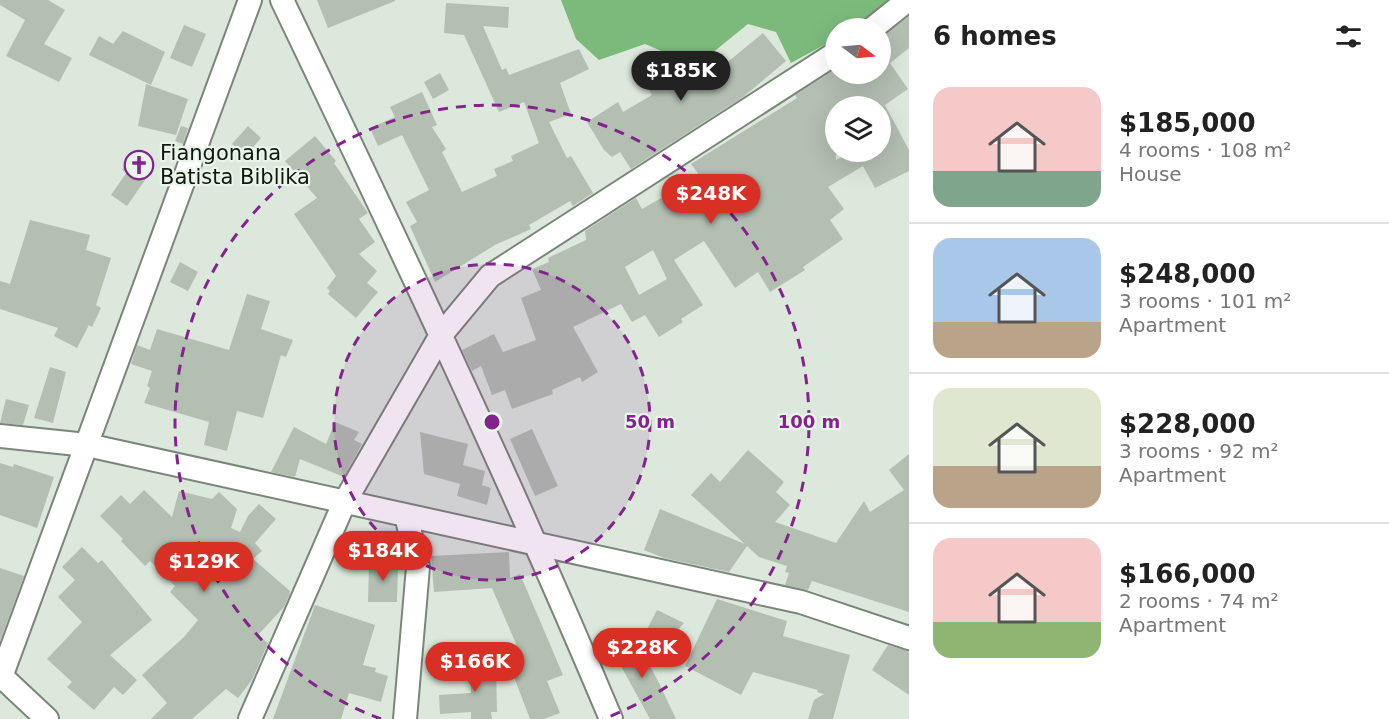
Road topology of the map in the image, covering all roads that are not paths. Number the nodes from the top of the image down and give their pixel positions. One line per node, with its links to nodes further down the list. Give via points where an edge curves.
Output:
1 (250, 0): 8 (street)
2 (282, 0): 6 (street)
3 (908, 0): 4 (street)
4 (886, 18)
5 (825, 60): 6 (street, via 490,276)
6 (441, 335): 9 (street); 11 (street)
7 (0, 436): 8 (street)
8 (87, 445): 9 (street); 13 (street)
9 (344, 503): 10 (street); 15 (street)
10 (406, 514): 11 (street); 16 (street, via 418,567)
11 (538, 545): 12 (street, via 801,602); 17 (street)
12 (909, 638)
13 (1, 676): 14 (street)
14 (47, 719)
15 (250, 719)
16 (405, 719)
17 (611, 719)

